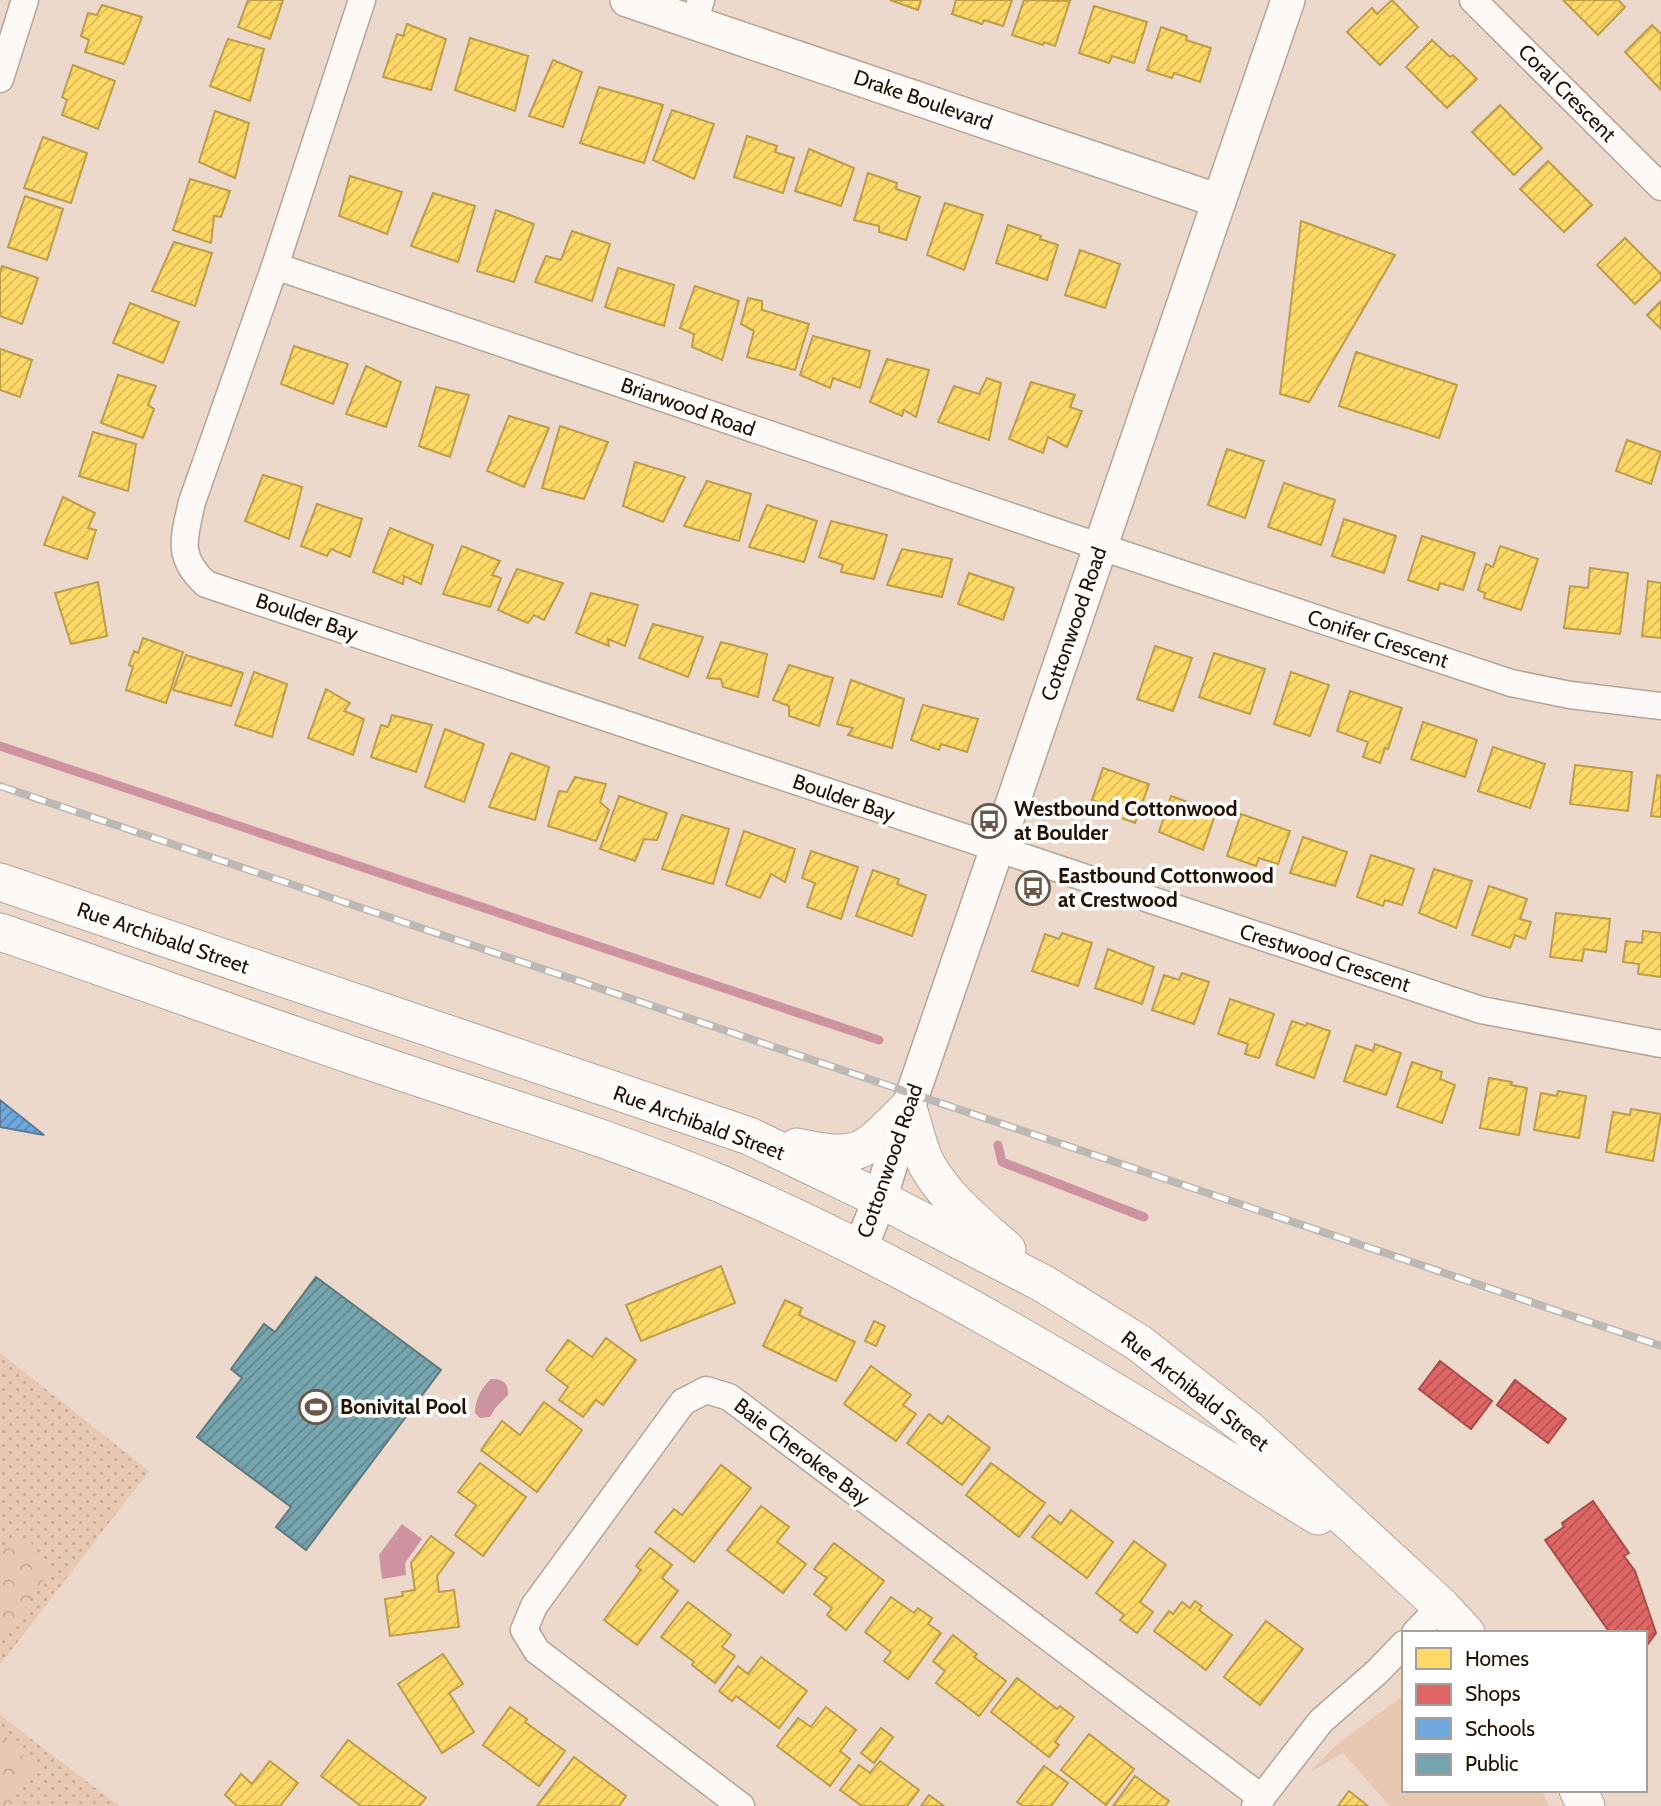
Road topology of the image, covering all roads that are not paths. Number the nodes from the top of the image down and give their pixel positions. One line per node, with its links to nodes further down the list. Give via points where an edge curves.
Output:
1 (25, 0): 7 (street)
2 (362, 0): 10 (street, Boulder Bay)
3 (627, 0): 6 (street, Drake Boulevard)
4 (1288, 0): 9 (street, Cottonwood Road)
5 (1473, 0): 8 (street, Coral Crescent)
6 (697, 11): 9 (street, Drake Boulevard)
7 (0, 79)
8 (1661, 187)
9 (1219, 201): 11 (street, Cottonwood Road)
10 (275, 267): 11 (street, Briarwood Road); 13 (street, Boulder Bay, via 192,502 183,541 193,572 206,584)
11 (1101, 547): 12 (street, Conifer Crescent, via 1511,683); 13 (street, Cottonwood Road)
12 (1661, 706)
13 (996, 849): 16 (street, Crestwood Crescent, via 1481,1010); 17 (street, Cottonwood Road)
14 (0, 883): 18 (main road, Rue Archibald Street)
15 (0, 932): 20 (main road, Rue Archibald Street, via 582,1131 720,1184)
16 (1661, 1044)
17 (908, 1108): 18 (main road, via 873,1142 852,1153 832,1154); 19 (street, Cottonwood Road); 21 (main road, via 926,1163 940,1185)
18 (748, 1136): 19 (main road, Rue Archibald Street)
19 (880, 1199): 20 (street, Cottonwood Road); 21 (main road, Rue Archibald Street)
20 (860, 1249): 22 (main road, Rue Archibald Street, via 1111,1387)
21 (1044, 1284): 22 (main road, Rue Archibald Street, via 1139,1343 1238,1422)
22 (1389, 1559): 23 (main road, Rue Archibald Street)
23 (1441, 1606): 24 (street); 25 (main road, Rue Archibald Street)
24 (1417, 1631)
25 (1464, 1631)
26 (1402, 1646): 27 (street, via 1321,1721)
27 (1259, 1802): 28 (street, Baie Cherokee Bay, via 729,1397 706,1390 683,1402 534,1606 524,1630 537,1651)
28 (741, 1806)

